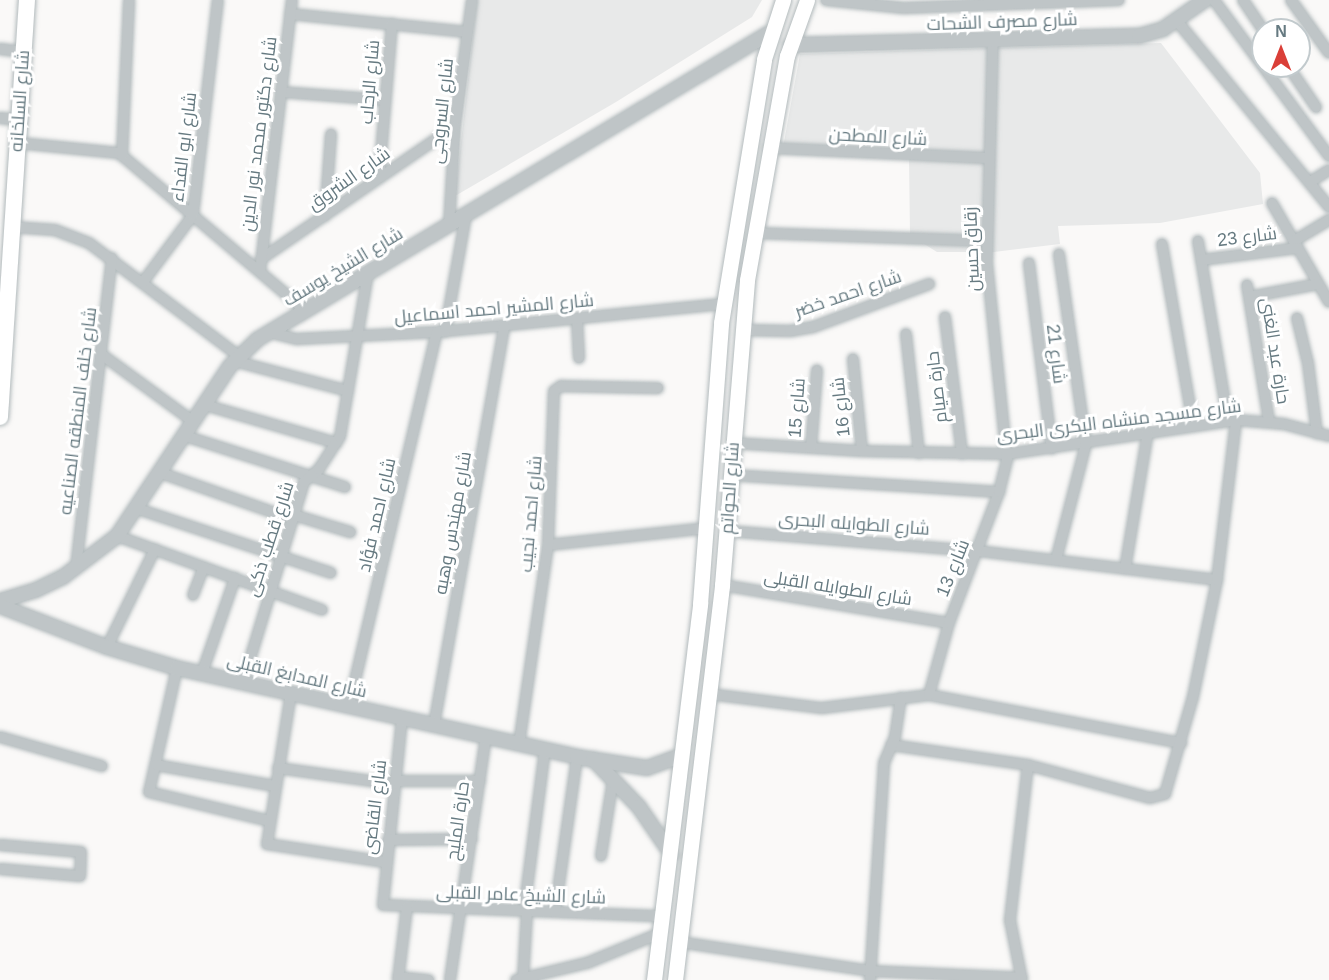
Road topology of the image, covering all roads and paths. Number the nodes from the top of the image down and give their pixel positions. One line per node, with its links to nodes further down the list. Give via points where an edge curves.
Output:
1 (27, 0): 25 (main road, شارع السلخانه)
2 (129, 0): 37 (street)
3 (218, 0): 45 (street, شارع ابو الفداء)
4 (292, 0): 16 (street, شارع دكتور محمد نور الدين)
5 (472, 0): 20 (street, شارع السروجى)
6 (783, 0): 21 (main road, شارع الحواتم)
7 (807, 0): 23 (main road, شارع الحواتم)
8 (826, 0): 14 (street, via 904,8)
9 (1119, 0): 14 (street)
10 (1205, 0): 15 (street, شارع مصرف الشحات)
11 (1214, 0): 38 (street)
12 (1243, 0): 17 (street)
13 (1291, 0): 26 (street)
14 (1104, 1)
15 (1190, 5): 18 (street, شارع مصرف الشحات)
16 (290, 14): 19 (street); 28 (street, شارع دكتور محمد نور الدين)
17 (1255, 18)
18 (1177, 21): 22 (street, شارع مصرف الشحات, via 1139,36); 42 (street)
19 (392, 24): 20 (street); 29 (street, شارع الرحاب)
20 (467, 32): 33 (street, شارع السروجى)
21 (771, 32): 46 (street, شارع الشيخ يوسف); 68 (main road, شارع الحواتم)
22 (993, 42): 23 (street, شارع مصرف الشحات); 39 (street, زقاق حسين)
23 (790, 45): 36 (main road, شارع الحواتم)
24 (0, 50): 25 (street)
25 (24, 52): 32 (main road, شارع السلخانه)
26 (1329, 53)
27 (1296, 78): 30 (street)
28 (281, 92): 29 (street); 58 (street, شارع دكتور محمد نور الدين)
29 (384, 100): 41 (street, شارع الرحاب)
30 (1316, 107)
31 (0, 118): 32 (street)
32 (19, 120): 35 (main road, شارع السلخانه)
33 (455, 126): 41 (street, شارع الشروق); 49 (street, شارع السروجى)
34 (331, 134): 47 (street)
35 (18, 143): 37 (street, via 112,150); 50 (main road, شارع السلخانه)
36 (768, 148): 39 (street, شارع المطحن); 51 (main road, شارع الحواتم)
37 (122, 156): 45 (street)
38 (1329, 156)
39 (987, 158): 52 (street, زقاق حسين)
40 (1329, 170): 42 (street)
41 (379, 178): 47 (street, شارع الشروق)
42 (1310, 182): 44 (street)
43 (1272, 203): 55 (street)
44 (1329, 207)
45 (193, 215): 61 (street); 63 (street, شارع ابو الفداء)
46 (466, 215): 49 (street, شارع الشيخ يوسف); 76 (street, شارع احمد فؤاد)
47 (325, 216): 58 (street, شارع الشروق)
48 (1329, 220): 55 (street)
49 (449, 226): 62 (street, شارع الشيخ يوسف)
50 (12, 227): 57 (street, via 72,234); 66 (main road, شارع السلخانه)
51 (754, 233): 52 (street); 74 (main road, شارع الحواتم)
52 (987, 241): 104 (street, زقاق حسين)
53 (1198, 241): 59 (street)
54 (1162, 244): 91 (street)
55 (1295, 244): 59 (street, شارع 23); 65 (street)
56 (1059, 254): 98 (street)
57 (112, 258): 63 (street); 79 (street, شارع خلف المنطقه الصناعيه)
58 (261, 260): 61 (street, شارع دكتور محمد نور الدين)
59 (1201, 260): 88 (street)
60 (1029, 263): 100 (street, شارع 21)
61 (260, 272): 69 (street)
62 (368, 273): 69 (street, شارع الشيخ يوسف); 78 (street, شارع قطب ذكى)
63 (143, 282): 80 (street)
64 (929, 284): 74 (street, شارع احمد خضر, via 813,327 790,331)
65 (1318, 284): 67 (street); 89 (street, حارة عبد الغنى, via 1248,291)
66 (4, 287): 87 (main road, شارع السلخانه)
67 (1329, 302)
68 (723, 304): 72 (street, شارع المشير احمد اسماعيل); 112 (main road, شارع الحواتم)
69 (305, 310): 75 (street, شارع الشيخ يوسف)
70 (945, 317): 103 (street, حارة صيام)
71 (1297, 318): 93 (street, via 1308,363)
72 (577, 319): 73 (street, شارع المشير احمد اسماعيل); 81 (street)
73 (504, 326): 76 (street, شارع المشير احمد اسماعيل); 146 (street, شارع مهندس وهبه)
74 (741, 330): 97 (main road, شارع الحواتم)
75 (268, 332): 78 (street, شارع المشير احمد اسماعيل, via 290,339); 80 (street, شارع الشيخ يوسف)
76 (441, 332): 78 (street, شارع المشير احمد اسماعيل); 144 (street, شارع احمد فؤاد)
77 (906, 334): 102 (street)
78 (357, 336): 85 (street, شارع قطب ذكى)
79 (101, 354): 90 (street); 122 (street, شارع خلف المنطقه الصناعيه)
80 (237, 358): 85 (street); 86 (street, شارع الشيخ يوسف)
81 (579, 358)
82 (853, 358): 101 (street, شارع 16)
83 (817, 370): 99 (street, شارع 15)
84 (658, 388): 116 (street, شارع احمد نجيب, via 556,389)
85 (348, 391): 96 (street, شارع قطب ذكى)
86 (205, 405): 90 (street, شارع الشيخ يوسف); 96 (street)
87 (0, 417)
88 (1232, 420): 89 (street, شارع مسجد منشاه البكرى البحرى); 91 (street, شارع مسجد منشاه البكرى البحرى); 126 (street)
89 (1269, 421): 93 (street, شارع مسجد منشاه البكرى البحرى)
90 (194, 422): 94 (street, شارع الشيخ يوسف)
91 (1193, 424): 92 (street, شارع مسجد منشاه البكرى البحرى)
92 (1148, 432): 98 (street, شارع مسجد منشاه البكرى البحرى); 123 (street)
93 (1317, 433): 95 (street, شارع مسجد منشاه البكرى البحرى)
94 (185, 436): 105 (street, شارع الشيخ يوسف); 107 (street)
95 (1329, 436)
96 (337, 443): 107 (street, شارع قطب ذكى)
97 (732, 443): 99 (street, شارع مسجد منشاه البكرى البحرى); 106 (main road, شارع الحواتم)
98 (1086, 444): 100 (street, شارع مسجد منشاه البكرى البحرى); 120 (street)
99 (811, 448): 101 (street, شارع مسجد منشاه البكرى البحرى)
100 (1052, 449): 104 (street, شارع مسجد منشاه البكرى البحرى)
101 (862, 452): 102 (street, شارع مسجد منشاه البكرى البحرى)
102 (919, 453): 103 (street, شارع مسجد منشاه البكرى البحرى)
103 (962, 454): 104 (street, شارع مسجد منشاه البكرى البحرى)
104 (1007, 454): 109 (street, شارع 13)
105 (161, 473): 110 (street, شارع الشيخ يوسف); 111 (street)
106 (730, 475): 109 (street); 113 (main road, شارع الحواتم)
107 (310, 476): 108 (street); 111 (street, شارع قطب ذكى, via 304,482)
108 (345, 487)
109 (999, 492): 118 (street, شارع 13)
110 (138, 509): 115 (street, شارع الشيخ يوسف); 119 (street)
111 (293, 517): 114 (street); 119 (street, شارع قطب ذكى)
112 (707, 528): 116 (street); 131 (main road, شارع الحواتم)
113 (727, 531): 118 (street, شارع الطوايله البحرى); 127 (main road, شارع الحواتم)
114 (350, 532)
115 (117, 536): 117 (street); 122 (street, شارع الشيخ يوسف)
116 (548, 545): 150 (street, شارع احمد نجيب)
117 (155, 549): 121 (street); 136 (street)
118 (978, 551): 120 (street, شارع الطوايله البحرى); 135 (street, شارع 13)
119 (280, 559): 124 (street); 128 (street, شارع قطب ذكى)
120 (1056, 560): 123 (street, شارع الطوايله البحرى)
121 (204, 567): 125 (street); 129 (street)
122 (76, 568): 130 (street, شارع الشيخ يوسف, via 36,590)
123 (1125, 569): 126 (street, شارع الطوايله البحرى)
124 (331, 573)
125 (235, 578): 128 (street); 138 (street)
126 (1217, 580): 149 (street)
127 (722, 585): 133 (main road, شارع الحواتم); 135 (street, شارع الطوايله القبلى)
128 (271, 591): 134 (street); 139 (street, شارع قطب ذكى)
129 (193, 595)
130 (0, 601)
131 (700, 604): 133 (main road); 153 (main road, شارع الحواتم)
132 (0, 606): 136 (street, شارع المدابغ القبلى)
133 (720, 606): 141 (main road, شارع الحواتم)
134 (322, 610)
135 (949, 623): 142 (street, شارع 13)
136 (107, 647): 137 (street, شارع المدابغ القبلى)
137 (177, 668): 138 (street, شارع المدابغ القبلى); 156 (street)
138 (202, 673): 139 (street, شارع المدابغ القبلى)
139 (243, 682): 140 (street, شارع المدابغ القبلى)
140 (291, 693): 144 (street, شارع المدابغ القبلى); 159 (street)
141 (709, 694): 143 (street, via 822,708); 179 (main road, شارع الحواتم)
142 (929, 695): 143 (street); 149 (street)
143 (901, 697): 151 (street)
144 (349, 706): 145 (street, شارع المدابغ القبلى)
145 (402, 718): 146 (street, شارع المدابغ القبلى); 162 (street, شارع القاضى)
146 (434, 725): 148 (street, شارع المدابغ القبلى)
147 (0, 737): 158 (street)
148 (486, 737): 150 (street, شارع المدابغ القبلى); 161 (street, حارة المليح)
149 (1181, 743): 157 (street, via 1168,789 1158,798)
150 (519, 744): 152 (street, شارع المدابغ القبلى)
151 (891, 745): 157 (street); 180 (street, via 884,763)
152 (545, 750): 154 (street, شارع المدابغ القبلى); 175 (street)
153 (682, 755): 155 (street, شارع المدابغ القبلى, via 648,768); 168 (main road, شارع الحواتم)
154 (577, 757): 155 (street, شارع المدابغ القبلى); 176 (street)
155 (593, 759): 160 (street)
156 (156, 765): 163 (street); 164 (street, via 149,788 152,794)
157 (1028, 765): 182 (street, via 1010,920)
158 (102, 766)
159 (278, 768): 162 (street); 163 (street)
160 (613, 779): 168 (street); 169 (street)
161 (480, 781): 162 (street); 165 (street, حارة المليح)
162 (394, 783): 166 (street, شارع القاضى)
163 (275, 786): 164 (street)
164 (270, 821): 170 (street, via 267,844)
165 (472, 839): 166 (street); 174 (street, حارة المليح)
166 (388, 840): 170 (street, شارع القاضى)
167 (0, 845): 171 (street, via 81,852 80,876)
168 (672, 855): 177 (main road, شارع الحواتم)
169 (601, 856)
170 (385, 862): 172 (street, شارع القاضى)
171 (0, 869)
172 (381, 901): 173 (street, شارع الشيخ عامر القبلى, via 385,906)
173 (408, 907): 174 (street, شارع الشيخ عامر القبلى); 181 (street)
174 (462, 909): 175 (street, شارع الشيخ عامر القبلى); 184 (street, حارة المليح)
175 (525, 911): 176 (street, شارع الشيخ عامر القبلى); 185 (street)
176 (555, 912): 177 (street, شارع الشيخ عامر القبلى)
177 (663, 916): 178 (main road, شارع الحواتم)
178 (660, 933): 185 (street, via 587,963); 186 (main road, شارع الحواتم)
179 (679, 942): 180 (street); 187 (main road, شارع الحواتم)
180 (870, 975): 182 (street)
181 (398, 979): 183 (street)
182 (1022, 979)
183 (429, 980)
184 (450, 980)
185 (519, 980)
186 (654, 980)
187 (675, 980)

